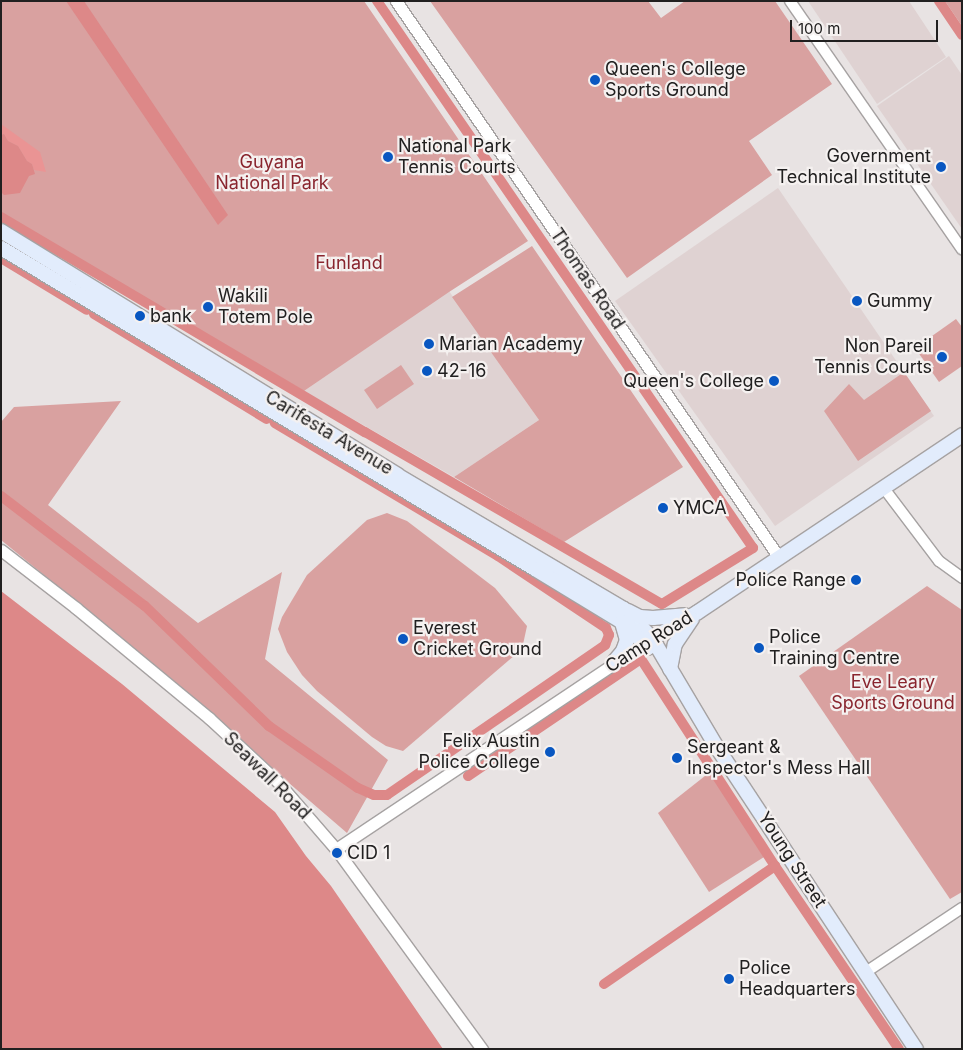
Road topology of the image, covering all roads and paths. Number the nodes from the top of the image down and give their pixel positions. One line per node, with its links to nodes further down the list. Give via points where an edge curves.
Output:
1 (396, 1): 9 (street, Thomas Road)
2 (790, 1): 5 (street)
3 (1, 231): 12 (main road, Carifesta Avenue)
4 (1, 248): 12 (main road, Carifesta Avenue)
5 (962, 249)
6 (962, 435): 7 (main road, Camp Road)
7 (883, 487): 9 (main road, Camp Road); 10 (street, via 939,561)
8 (1, 550): 16 (street, Seawall Road, via 210,718 277,782)
9 (778, 556): 11 (main road, Camp Road)
10 (962, 578)
11 (698, 612): 12 (main road, via 675,618); 13 (main road, Camp Road); 15 (main road, via 684,627 675,644)
12 (623, 616): 13 (main road, Carifesta Avenue); 14 (main road, via 626,640)
13 (648, 641): 14 (street, Camp Road); 15 (main road, Young Street)
14 (613, 663): 16 (street, Camp Road)
15 (670, 669): 18 (main road, Young Street, via 716,746)
16 (336, 849): 19 (street, Seawall Road)
17 (962, 908): 18 (street)
18 (866, 972): 20 (main road, Young Street)
19 (482, 1049)
20 (916, 1049)

